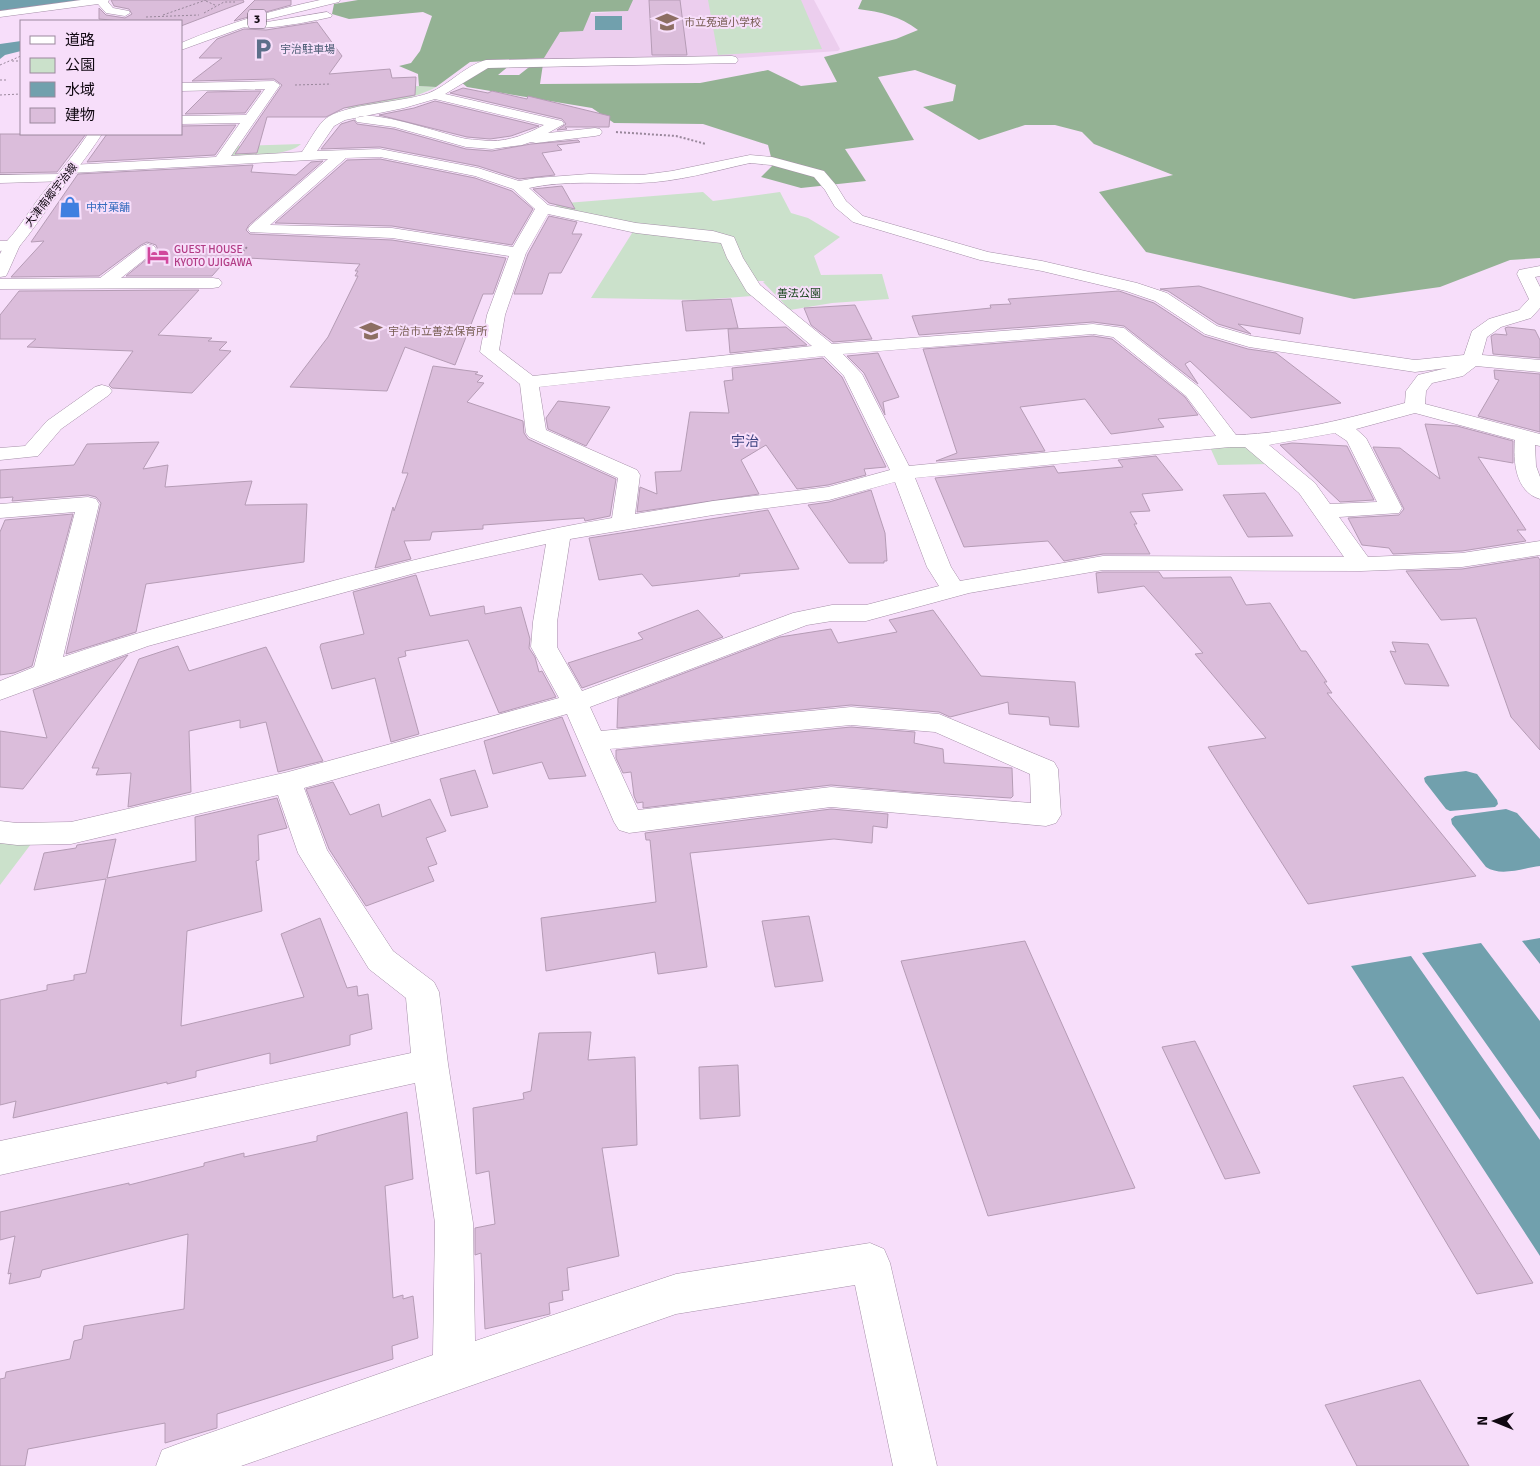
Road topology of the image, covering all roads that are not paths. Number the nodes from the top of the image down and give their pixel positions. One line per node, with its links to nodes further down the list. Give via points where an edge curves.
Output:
1 (102, 0): 3 (street, via 110,11); 4 (street)
2 (335, 0): 6 (street, 3)
3 (125, 13)
4 (0, 14)
5 (327, 15): 6 (street, via 267,25)
6 (244, 19): 7 (street, 3)
7 (182, 47)
8 (732, 60): 10 (street, via 486,64)
9 (182, 87): 12 (street, via 274,85)
10 (435, 96): 11 (street); 16 (street, via 557,124)
11 (340, 117): 16 (street, via 395,122 466,143 492,145); 18 (street, via 329,123)
12 (250, 118): 13 (street); 19 (street)
13 (182, 120)
14 (595, 132): 16 (street)
15 (94, 135): 20 (street, 大津南郷宇治線)
16 (522, 140)
17 (342, 154): 18 (street); 22 (street, via 380,153 478,172); 26 (street, via 256,230 392,233)
18 (306, 156): 19 (street)
19 (220, 161): 20 (street)
20 (67, 174): 21 (street); 24 (street, 大津南郷宇治線)
21 (0, 179)
22 (518, 186): 23 (street); 35 (street, via 589,178 642,178 750,159 772,161 819,174 840,204 858,219 986,257 1042,266 1131,287 1161,297 1212,330 1250,341 1415,366)
23 (543, 208): 26 (street); 34 (street, via 636,228 728,240 753,288)
24 (6, 246): 28 (street, 大津南郷宇治線)
25 (148, 249): 30 (street)
26 (518, 253): 37 (street, via 496,314 489,352)
27 (1540, 271): 32 (street, via 1525,274 1538,300 1525,314)
28 (0, 272)
29 (213, 282): 30 (street)
30 (105, 283): 31 (street)
31 (0, 284)
32 (1511, 318): 33 (street); 35 (street, via 1495,323 1478,335)
33 (1540, 321)
34 (828, 350): 37 (street); 42 (street, via 1093,329 1118,332 1193,392); 44 (street, via 852,374)
35 (1472, 360): 36 (street); 39 (street, via 1456,372 1425,378 1416,391)
36 (1540, 366)
37 (529, 382): 48 (street, via 536,433 629,475)
38 (102, 391): 43 (street, via 54,425 31,452)
39 (1415, 407): 40 (street); 41 (street)
40 (1338, 426): 42 (street, via 1264,440); 47 (street, via 1356,438 1391,508)
41 (1532, 438): 45 (street, via 1524,460 1531,483)
42 (1240, 441): 44 (street); 47 (street, via 1307,488)
43 (0, 454)
44 (902, 473): 48 (street, via 829,493); 52 (street, via 939,567)
45 (1540, 492)
46 (0, 511): 53 (street, via 88,504)
47 (1324, 511): 51 (street)
48 (623, 524): 49 (street)
49 (559, 534): 53 (street, via 320,591 139,640); 55 (street, via 544,647)
50 (1540, 548): 51 (street, via 1462,560)
51 (1361, 564): 52 (street, via 1103,563)
52 (954, 590): 55 (street, via 866,613 832,613 802,618)
53 (46, 672): 54 (street)
54 (0, 691)
55 (575, 703): 56 (street); 57 (street)
56 (592, 740): 56 (street, via 851,716 939,723 1044,769 1046,814 831,797 628,822)
57 (288, 782): 58 (street, via 71,833); 59 (street, via 314,853 381,960 422,992)
58 (0, 832)
59 (430, 1064): 60 (street); 61 (street, via 454,1224)
60 (0, 1158)
61 (454, 1369): 62 (street); 63 (street, via 676,1294 870,1262)
62 (178, 1466)
63 (915, 1466)

